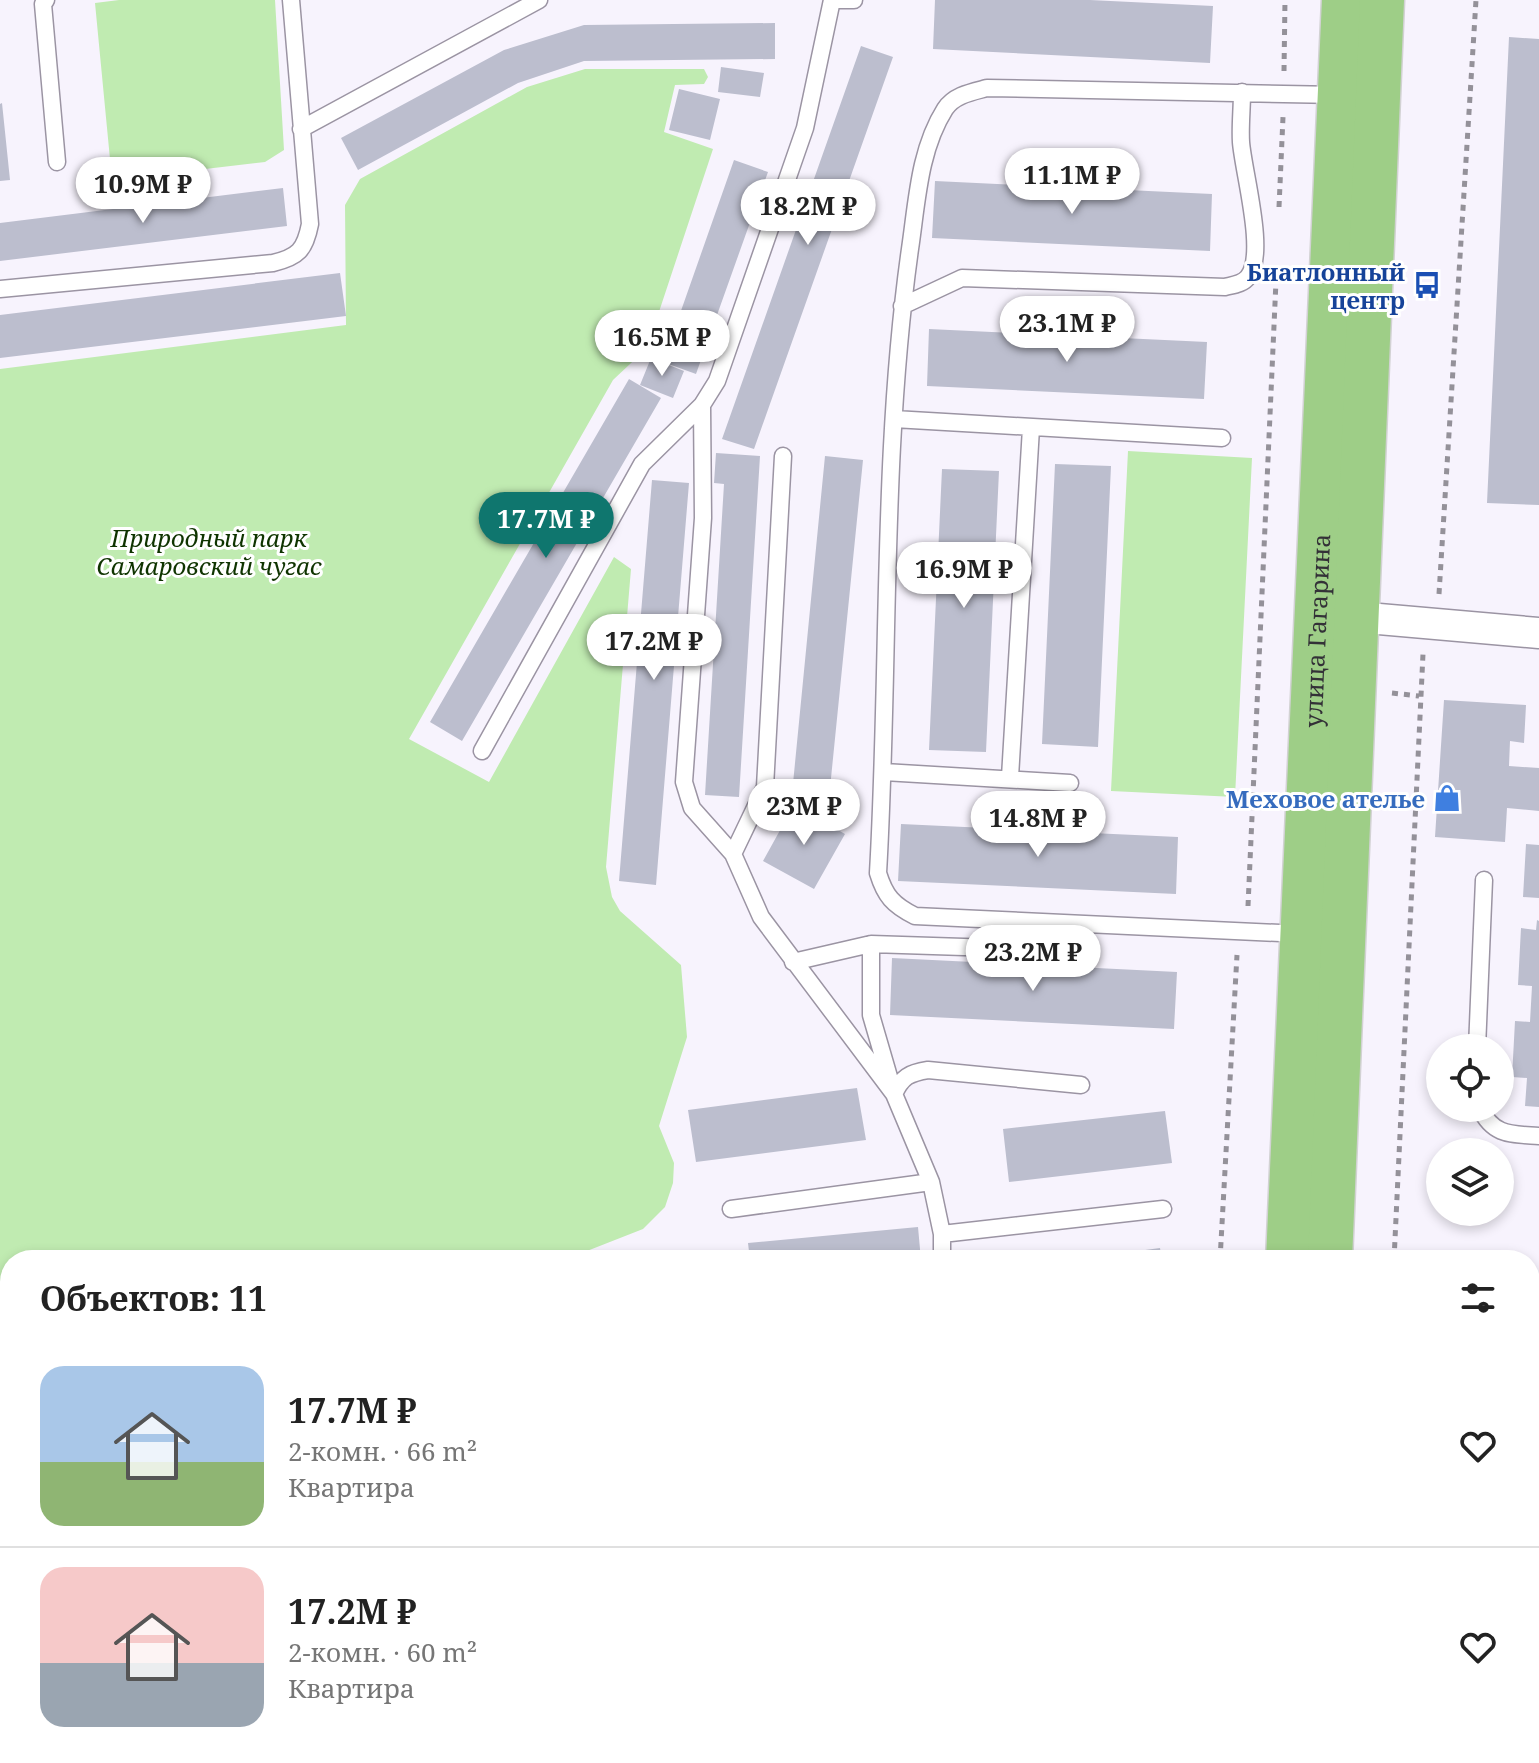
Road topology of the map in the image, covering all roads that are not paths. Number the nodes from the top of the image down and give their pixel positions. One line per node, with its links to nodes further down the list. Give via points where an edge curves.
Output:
1 (46, 0): 11 (lane)
2 (291, 0): 10 (lane)
3 (539, 0): 10 (lane)
4 (834, 0): 5 (lane); 14 (lane, via 805,128 717,381)
5 (854, 0)
6 (1344, 0): 9 (main road, улица Гагарина)
7 (1382, 0): 9 (main road, улица Гагарина)
8 (1242, 92): 9 (lane); 13 (lane, via 987,88 964,94 946,106 921,167); 13 (lane, via 1241,145 1253,205 1253,265 1241,283 1225,287 962,278)
9 (1359, 96): 19 (main road, улица Гагарина)
10 (301, 129): 12 (lane, via 310,224 306,244 294,258)
11 (57, 162)
12 (0, 289)
13 (902, 306): 15 (lane)
14 (702, 405): 21 (lane, via 642,464); 25 (lane, via 703,518 684,782 692,808)
15 (894, 419): 16 (lane); 22 (lane)
16 (1031, 428): 17 (lane); 23 (lane)
17 (1222, 438)
18 (783, 456): 25 (lane, via 765,787)
19 (1337, 616): 20 (street); 27 (main road, улица Гагарина)
20 (1539, 633)
21 (482, 751)
22 (884, 772): 23 (lane); 27 (lane, via 878,873 884,893 915,916)
23 (1010, 777): 24 (lane)
24 (1070, 783)
25 (733, 854): 30 (lane, via 761,917)
26 (1484, 880): 31 (lane)
27 (1323, 935): 41 (main road, улица Гагарина); 42 (main road, улица Гагарина)
28 (871, 944): 29 (lane); 30 (lane); 33 (lane, via 871,1015)
29 (1028, 949)
30 (793, 962): 33 (lane)
31 (1478, 1034)
32 (1081, 1085): 33 (lane, via 928,1070 901,1079)
33 (894, 1094): 36 (lane)
34 (1487, 1122): 35 (lane, via 1498,1133)
35 (1539, 1136)
36 (931, 1182): 37 (lane); 39 (lane)
37 (731, 1209)
38 (1163, 1209): 39 (lane)
39 (942, 1234): 40 (lane)
40 (942, 1250)
41 (1289, 1250)
42 (1330, 1250)

